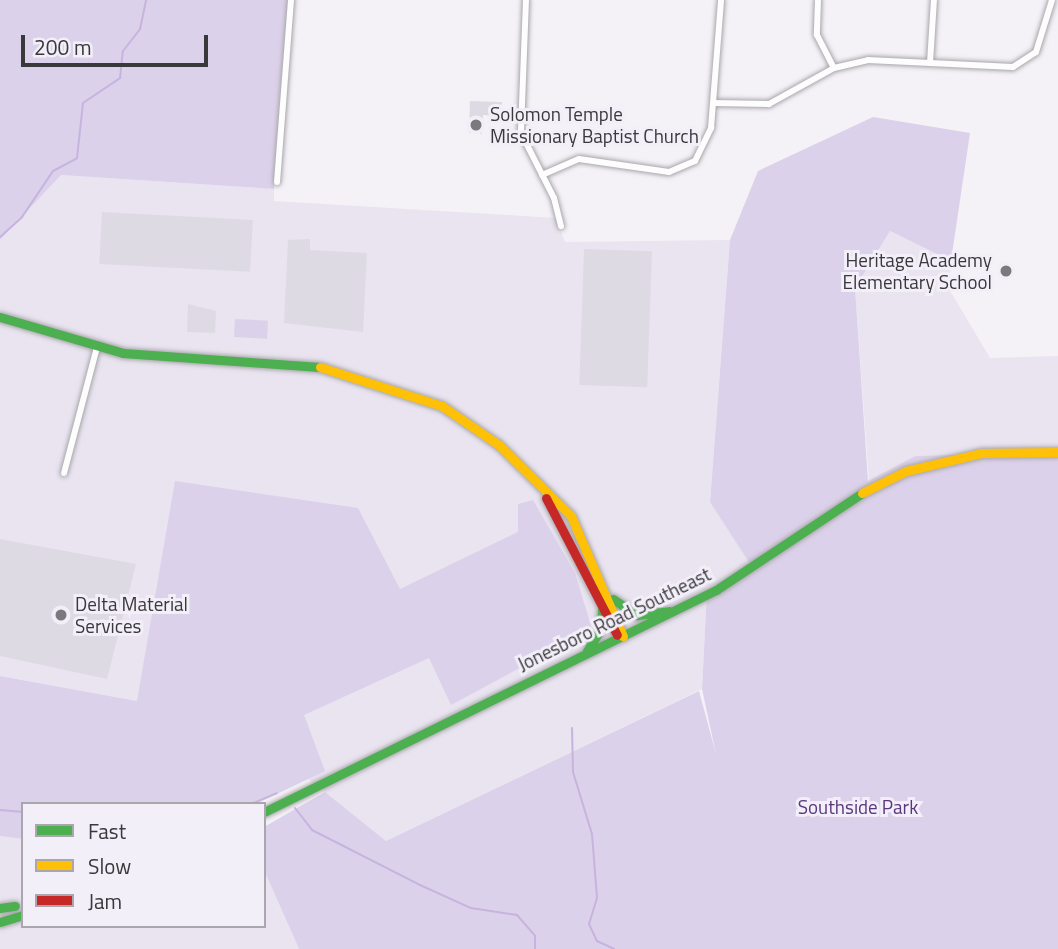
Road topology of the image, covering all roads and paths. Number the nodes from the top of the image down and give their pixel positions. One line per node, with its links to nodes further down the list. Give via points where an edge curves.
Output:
1 (291, 0): 11 (street)
2 (526, 0): 10 (street, via 519,118)
3 (721, 0): 9 (street)
4 (818, 0): 8 (street, via 817,36)
5 (934, 0): 7 (street)
6 (1052, 0): 7 (street, via 1044,38 1027,61 999,69)
7 (930, 63): 8 (street, via 868,60)
8 (834, 68): 9 (street, via 769,104)
9 (714, 103): 10 (street, via 707,144 684,168 655,171 579,159)
10 (542, 176): 12 (street)
11 (277, 182)
12 (561, 226)
13 (0, 317): 14 (main road)
14 (97, 346): 16 (street); 17 (main road, via 146,356 335,368 390,382 471,424)
15 (1058, 452): 22 (main road, Jonesboro Road Southeast, via 981,453 906,471 832,508 716,590)
16 (64, 473)
17 (542, 490): 18 (main road, via 571,516); 19 (main road)
18 (597, 568): 19 (main road); 20 (main road)
19 (586, 573): 21 (main road)
20 (610, 596): 22 (main road, via 630,614); 23 (main road)
21 (600, 601): 23 (main road); 24 (main road, via 601,629)
22 (674, 611): 23 (main road, Jonesboro Road Southeast)
23 (621, 637): 24 (main road, Jonesboro Road Southeast)
24 (586, 653): 25 (main road, Jonesboro Road Southeast)
25 (266, 811)
26 (19, 905): 27 (main road)
27 (0, 909)
28 (21, 916): 29 (main road)
29 (0, 922)

